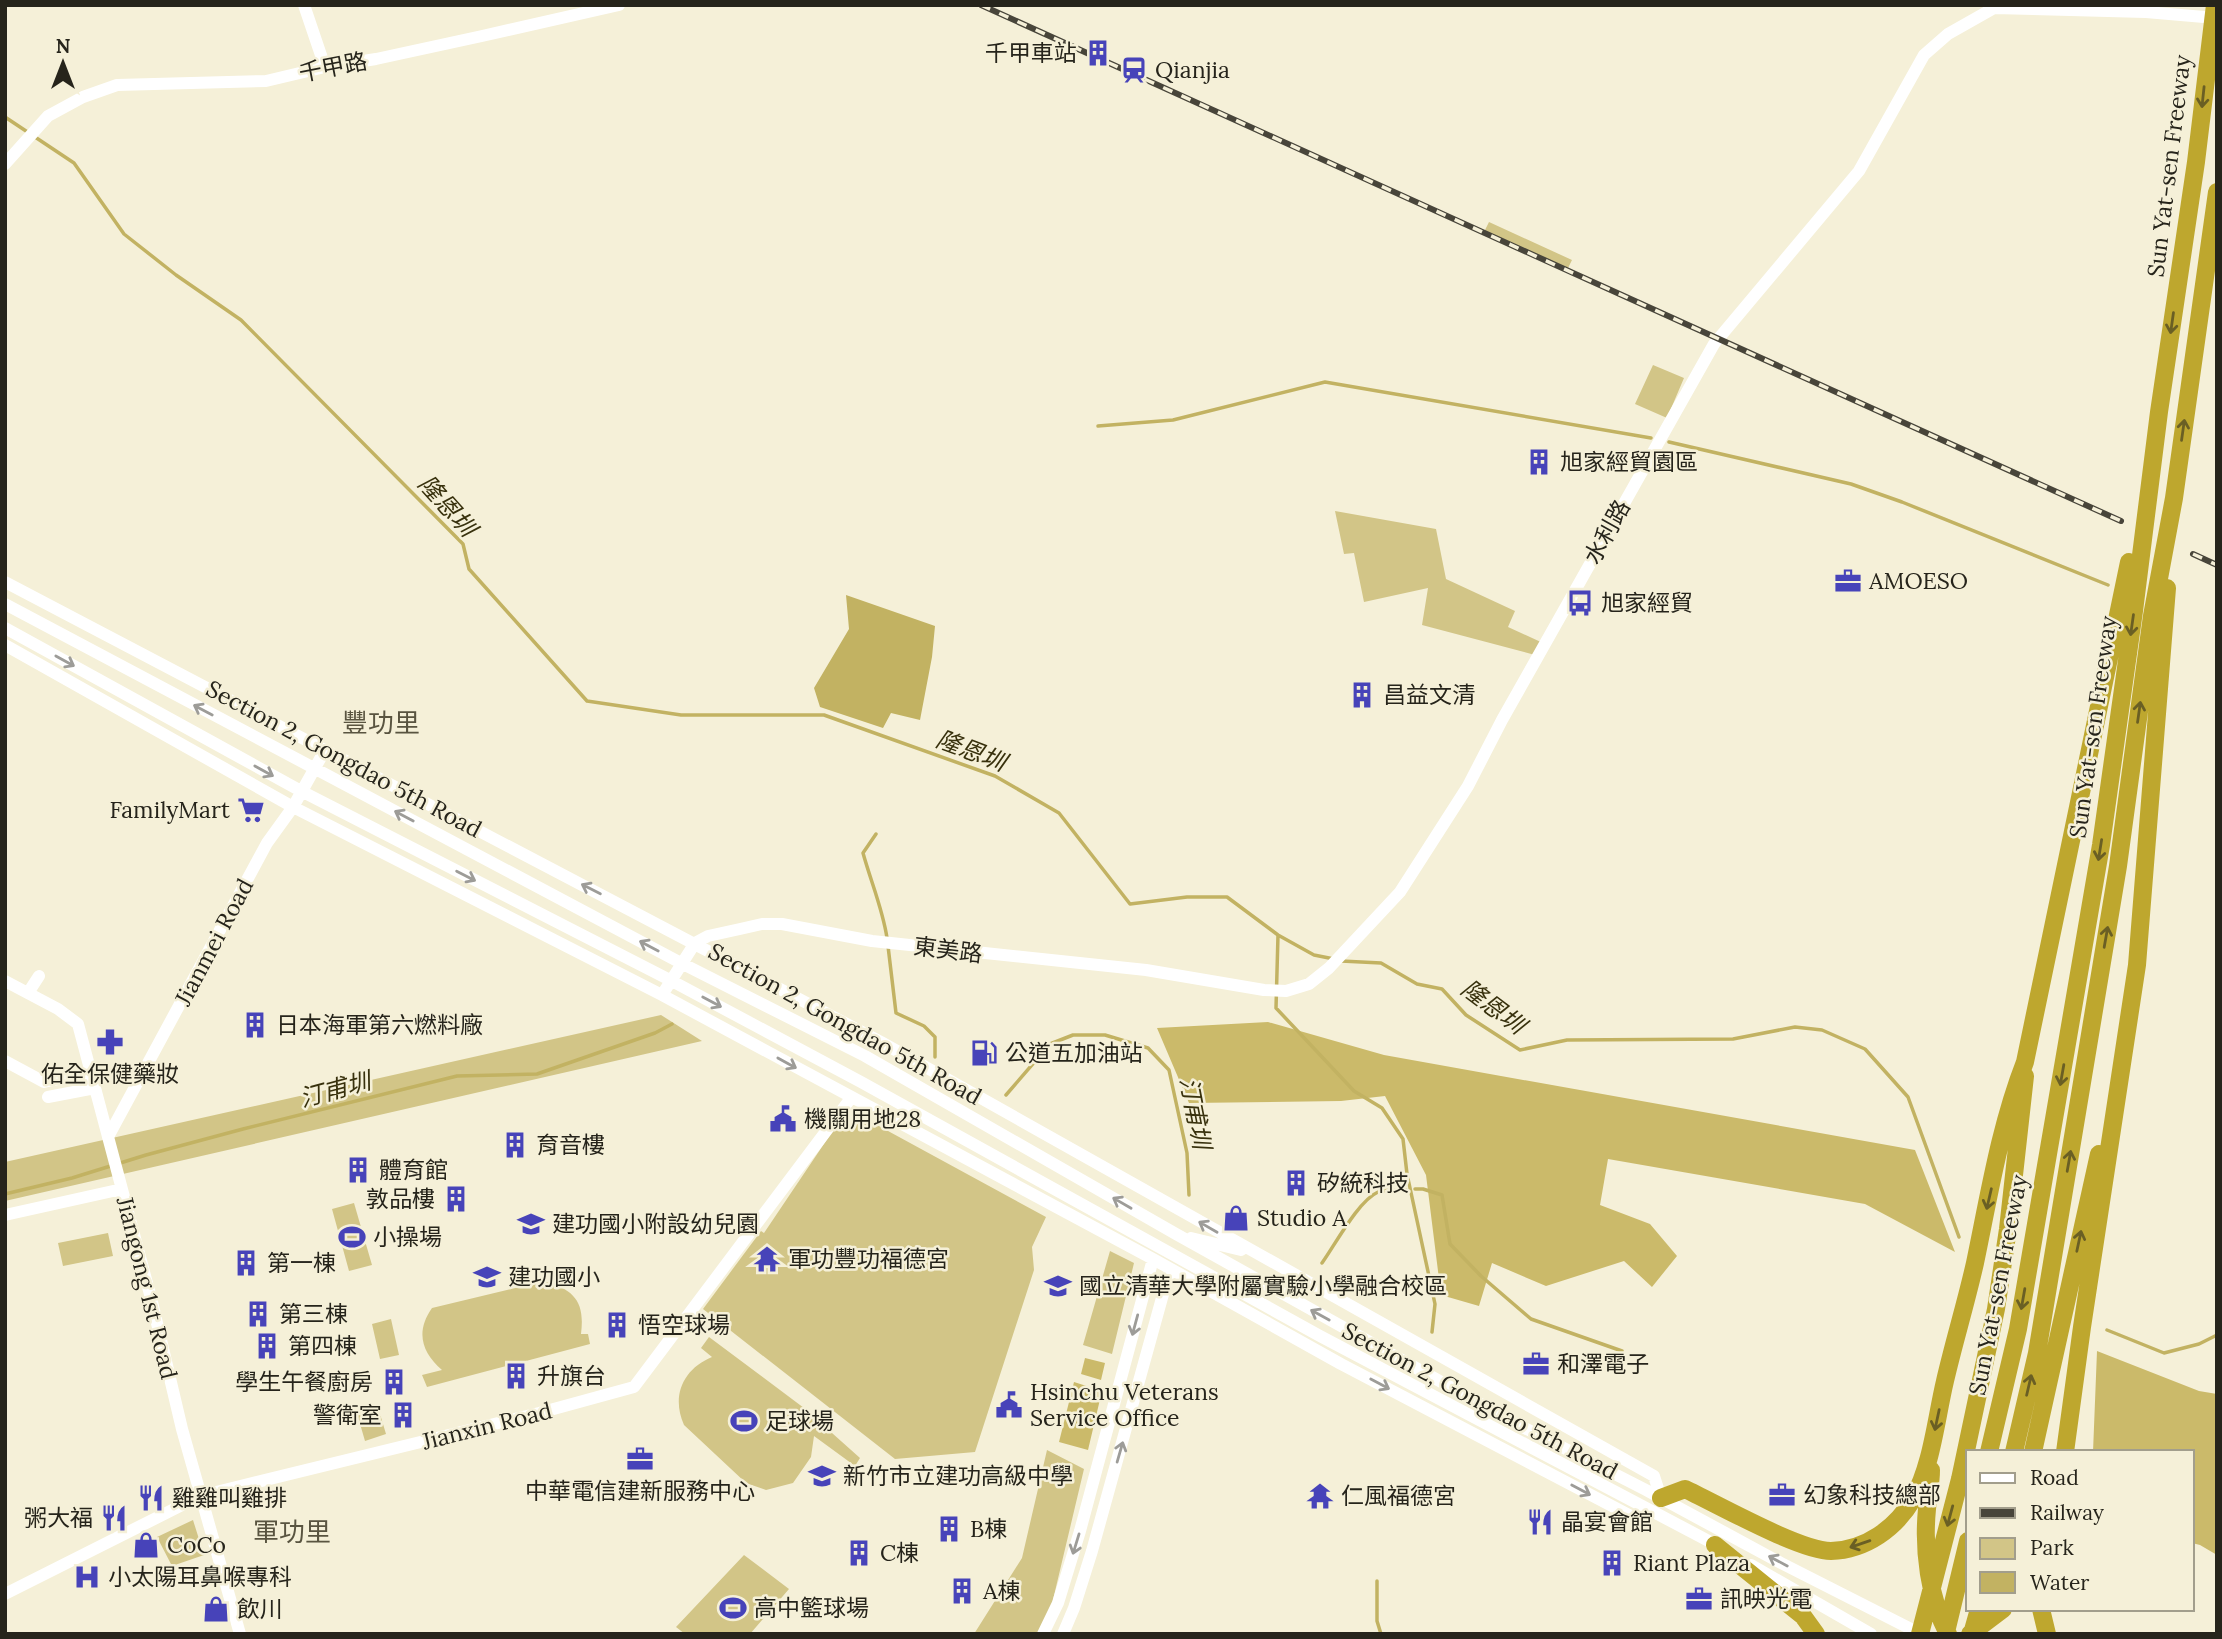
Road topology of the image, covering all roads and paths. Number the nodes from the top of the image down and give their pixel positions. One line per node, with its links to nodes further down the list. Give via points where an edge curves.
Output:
1 (304, 5): 5 (street)
2 (619, 5): 5 (street, 千甲路)
3 (1991, 7): 4 (street); 23 (street, 水利路, via 1924,55 1859,171 1714,344 1468,786 1400,892 1329,968 1309,984)
4 (2210, 11): 8 (highway, Sun Yat-sen Freeway, one-way to 8, via 2196,162)
5 (325, 67): 6 (street, 千甲路, via 266,81 117,85 48,116)
6 (5, 164)
7 (2217, 192): 9 (highway, Sun Yat-sen Freeway, one-way to 7)
8 (2159, 412): 27 (highway); 41 (highway, Sun Yat-sen Freeway, one-way to 41, via 2101,845 2020,1317)
9 (2174, 498): 28 (highway, via 2137,965); 42 (highway, Sun Yat-sen Freeway, one-way to 9, via 2037,1353)
10 (5, 582): 14 (street, Section 2, Gongdao 5th Road)
11 (5, 604): 15 (street, Section 2, Gongdao 5th Road, one-way to 11)
12 (5, 628): 16 (street, Section 2, Gongdao 5th Road, one-way to 16)
13 (5, 645): 17 (street, Section 2, Gongdao 5th Road)
14 (324, 750): 15 (street, Jianmei Road); 18 (street, Section 2, Gongdao 5th Road, one-way to 14)
15 (314, 768): 16 (street, Jianmei Road); 19 (street, Section 2, Gongdao 5th Road, one-way to 15)
16 (301, 792): 17 (street, Jianmei Road); 21 (street, Section 2, Gongdao 5th Road, one-way to 21)
17 (293, 807): 25 (street, Section 2, Gongdao 5th Road); 33 (street, Jianmei Road, via 267,844)
18 (695, 943): 19 (street); 23 (street, 東美路, via 729,931 782,924 887,943 1146,970); 37 (street, Section 2, Gongdao 5th Road, one-way to 18, via 881,1042)
19 (681, 963): 21 (street); 36 (street, Section 2, Gongdao 5th Road, one-way to 19, via 865,1056)
20 (39, 976): 24 (street)
21 (670, 980): 25 (street); 48 (street, Section 2, Gongdao 5th Road, one-way to 48, via 1320,1336)
22 (5, 981): 24 (street, Jiangong 1st Road)
23 (1286, 991)
24 (29, 993): 29 (street, Jiangong 1st Road, via 78,1024)
25 (662, 995): 32 (street, Section 2, Gongdao 5th Road, one-way to 32)
26 (5, 1061): 29 (street, via 44,1082)
27 (2025, 1062): 40 (highway, one-way to 40, via 1996,1309); 46 (highway, one-way to 46, via 2012,1097)
28 (2121, 1070): 43 (highway, one-way to 28, via 2091,1184); 44 (highway)
29 (91, 1072): 30 (street, Jiangong 1st Road)
30 (95, 1088): 31 (street); 33 (street, Jiangong 1st Road)
31 (48, 1097)
32 (850, 1098): 38 (street, Section 2, Gongdao 5th Road); 47 (street, Jianxin Road, via 634,1387)
33 (109, 1141): 34 (street, Jiangong 1st Road)
34 (122, 1189): 35 (street); 47 (street, Jiangong 1st Road)
35 (5, 1215)
36 (1175, 1234): 37 (street); 48 (street, Section 2, Gongdao 5th Road, one-way to 36)
37 (1255, 1254): 48 (street, Section 2, Gongdao 5th Road, via 1654,1476)
38 (1153, 1259): 39 (street, Section 2, Gongdao 5th Road); 58 (street, one-way to 58, via 1080,1531)
39 (1170, 1269): 48 (street, Section 2, Gongdao 5th Road, one-way to 48, via 1632,1516); 59 (street, one-way to 39, via 1092,1551)
40 (1966, 1450)
41 (1989, 1450)
42 (2014, 1450)
43 (2033, 1450)
44 (2065, 1450)
45 (1966, 1451): 56 (highway, one-way to 56)
46 (1930, 1456): 48 (highway, one-way to 48, via 1914,1497 1896,1523 1877,1538 1854,1547 1830,1551 1804,1546 1685,1489); 62 (highway, via 1927,1543 1933,1591)
47 (200, 1496): 51 (street, Jianxin Road); 57 (street, Jiangong 1st Road)
48 (1657, 1505): 49 (street, Section 2, Gongdao 5th Road); 56 (street, Section 2, Gongdao 5th Road, one-way to 48)
49 (1715, 1545): 60 (highway, via 1802,1616); 61 (street, Section 2, Gongdao 5th Road)
50 (1966, 1550): 62 (highway)
51 (5, 1594)
52 (1978, 1611): 63 (highway)
53 (1997, 1611): 64 (highway)
54 (2000, 1611): 63 (highway)
55 (2041, 1611): 65 (highway)
56 (1916, 1632)
57 (240, 1634)
58 (1044, 1634)
59 (1063, 1634)
60 (1816, 1634)
61 (1871, 1634)
62 (1947, 1634)
63 (1971, 1634)
64 (1991, 1634)
65 (2047, 1634)

